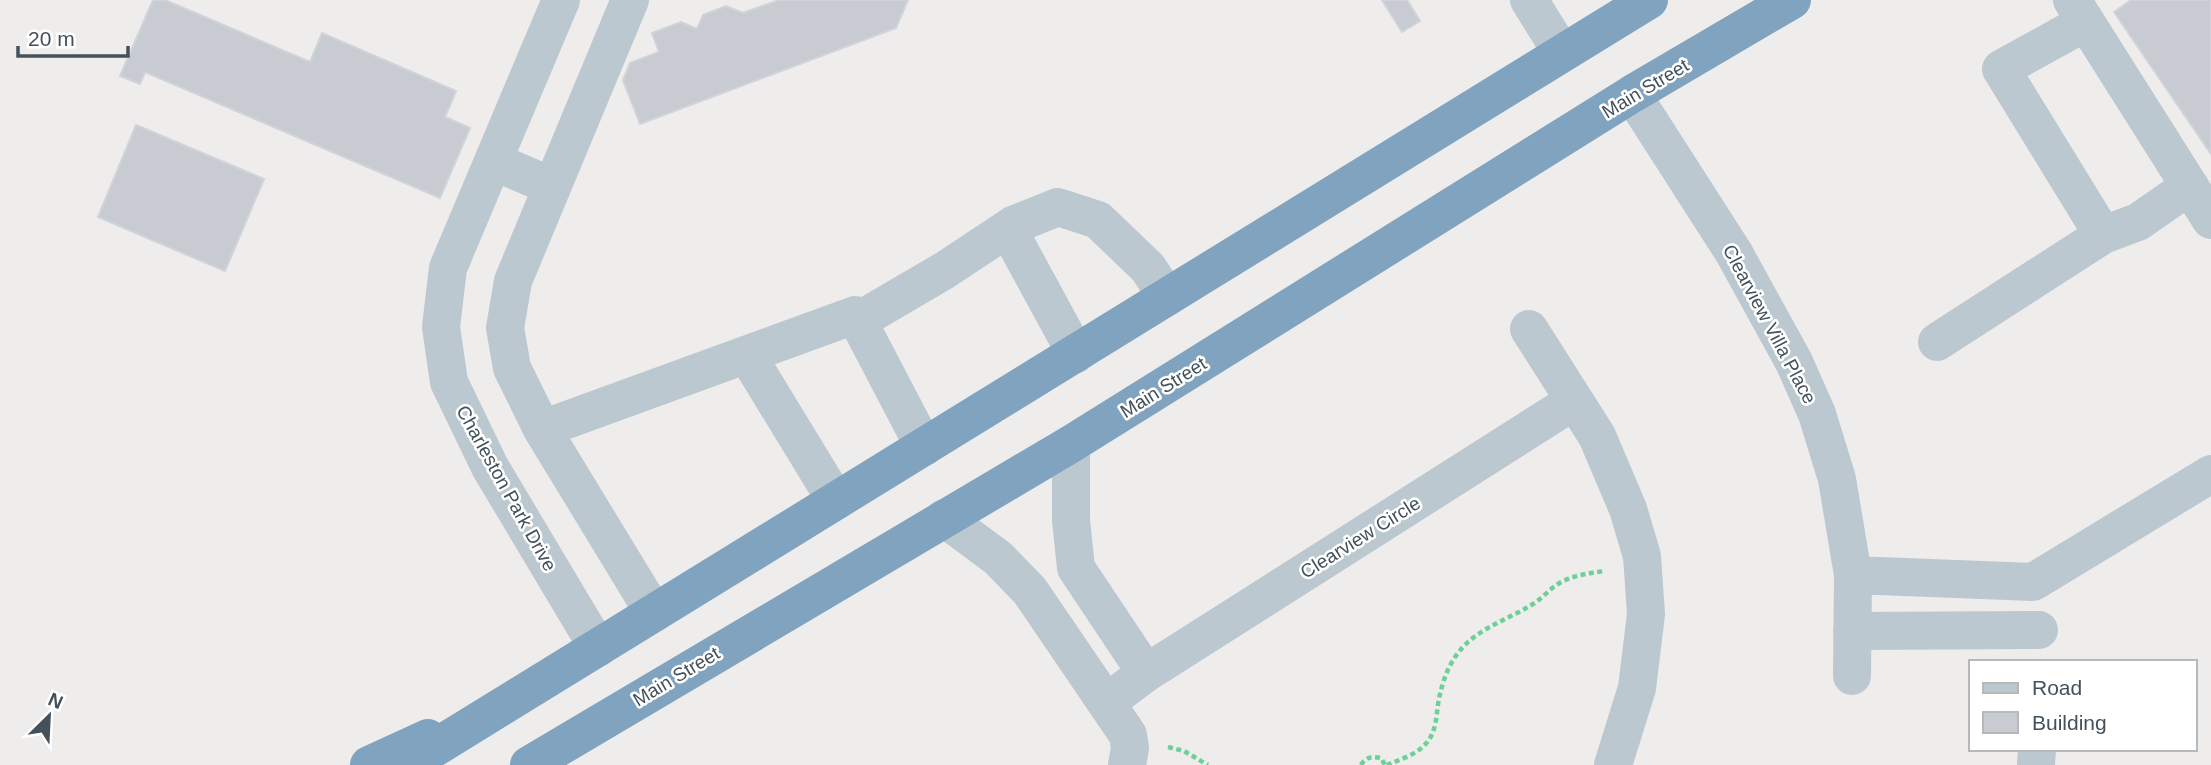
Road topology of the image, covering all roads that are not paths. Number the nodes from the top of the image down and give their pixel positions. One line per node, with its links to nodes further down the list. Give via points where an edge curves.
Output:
1 (561, 0): 9 (street, Charleston Park Drive)
2 (631, 0): 10 (street)
3 (1530, 0): 7 (street)
4 (1649, 0): 7 (highway)
5 (1792, 0): 8 (highway, Main Street)
6 (2079, 11): 11 (street); 14 (street, via 2001,69)
7 (1562, 53): 15 (highway)
8 (1632, 94): 23 (highway, Main Street); 28 (street, Clearview Villa Place, via 1734,253 1794,362 1817,414 1837,479)
9 (493, 161): 10 (street); 35 (street, Charleston Park Drive, via 449,268 441,327 449,383 490,467)
10 (551, 186): 22 (street, via 513,281 505,328 512,368)
11 (2190, 186): 12 (street); 14 (street, via 2138,222)
12 (2211, 219)
13 (1008, 229): 15 (street, via 1058,207 1098,220 1148,268); 16 (street); 19 (street)
14 (2103, 235): 18 (street)
15 (1167, 297): 19 (highway)
16 (858, 321): 20 (street, via 855,316); 24 (street)
17 (1529, 329): 21 (street)
18 (1937, 342)
19 (1076, 354): 24 (highway)
20 (747, 355): 22 (street); 26 (street)
21 (1574, 401): 36 (street, Clearview Circle); 46 (street, via 1597,436 1642,556 1646,614 1637,688)
22 (542, 429): 31 (street)
23 (1071, 444): 27 (highway, Main Street); 30 (street, via 1076,568)
24 (924, 447): 26 (highway)
25 (2211, 474): 29 (street)
26 (836, 501): 31 (highway)
27 (944, 518): 32 (street, via 998,558); 40 (highway, Main Street)
28 (1853, 575): 29 (street); 33 (street, Clearview Villa Place)
29 (2033, 582): 34 (street)
30 (1092, 592): 32 (street); 36 (street)
31 (654, 613): 35 (highway)
32 (1053, 624): 39 (street)
33 (1852, 631): 34 (street); 37 (street, Clearview Villa Place)
34 (2039, 646)
35 (598, 648): 38 (highway)
36 (1146, 673): 39 (street, Clearview Circle)
37 (1852, 676)
38 (522, 694): 41 (highway); 42 (highway)
39 (1107, 702): 45 (street, via 1128,735)
40 (616, 711): 43 (highway, Main Street); 44 (highway)
41 (369, 765)
42 (407, 765)
43 (529, 765)
44 (544, 765)
45 (1127, 765)
46 (1613, 765)

